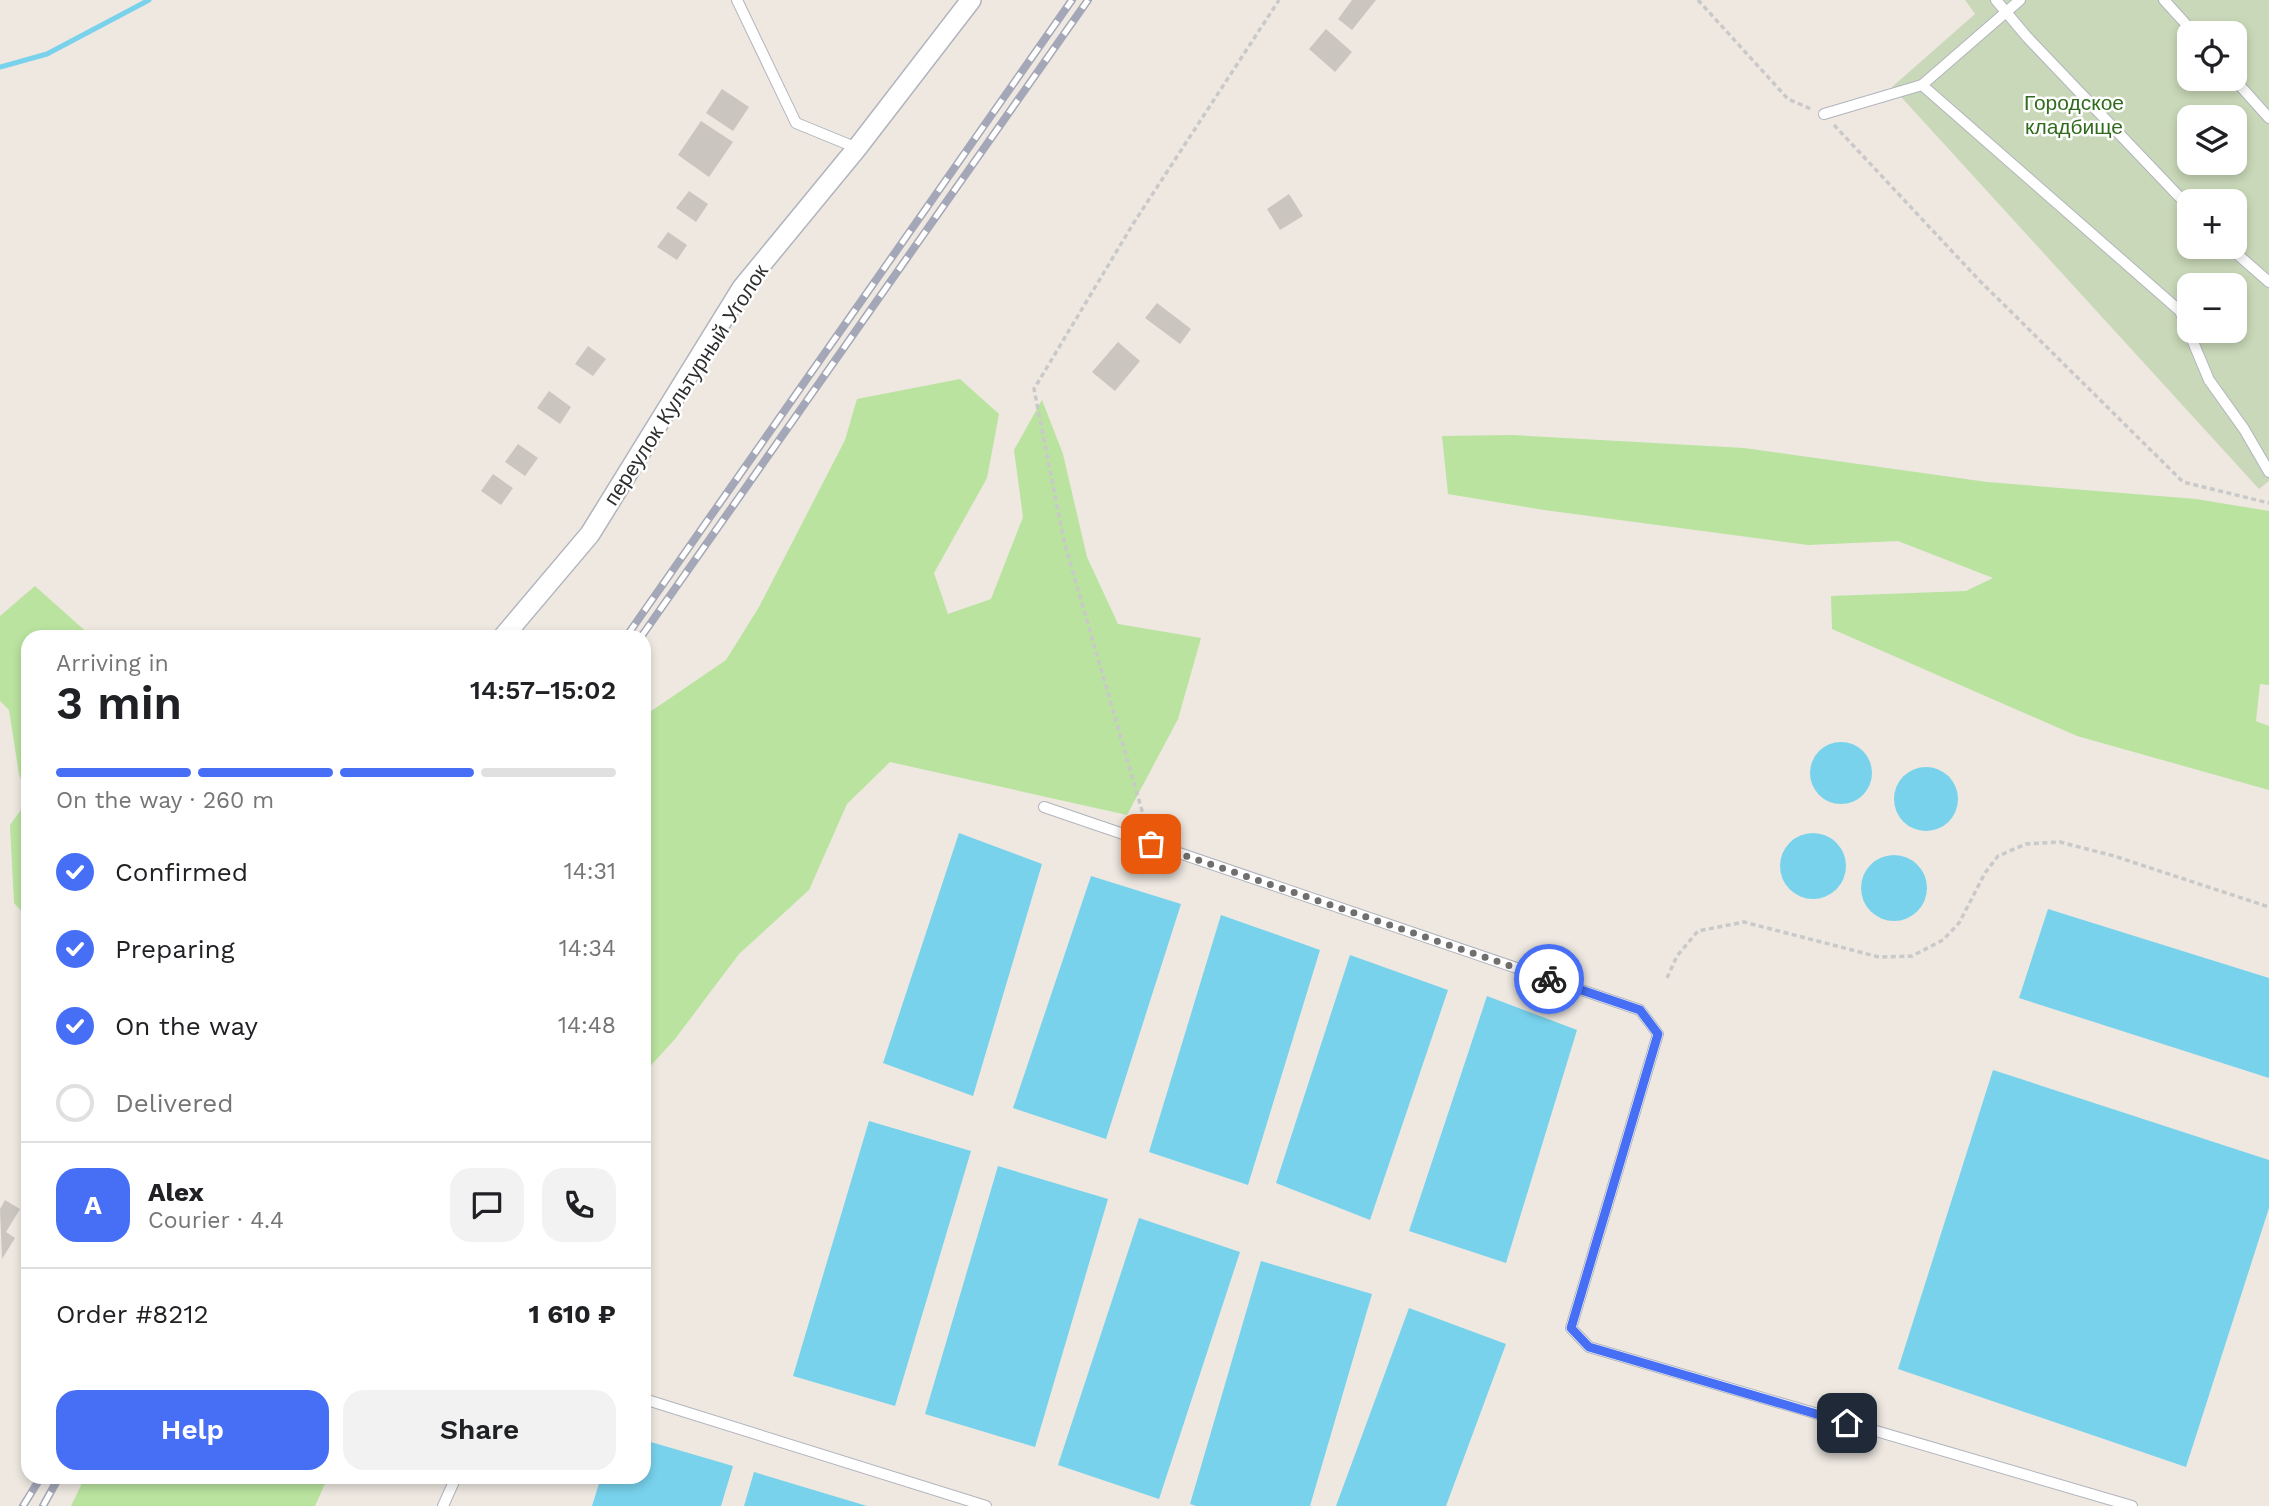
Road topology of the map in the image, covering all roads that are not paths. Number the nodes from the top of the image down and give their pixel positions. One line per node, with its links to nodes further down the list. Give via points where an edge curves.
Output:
1 (737, 0): 12 (lane, via 796,123)
2 (971, 0): 12 (street, переулок Культурный Уголок)
3 (1996, 0): 6 (lane)
4 (2020, 0): 6 (lane)
5 (2164, 0): 7 (lane)
6 (2007, 11): 8 (lane); 13 (lane)
7 (2183, 21)
8 (1922, 85): 10 (lane); 16 (lane, via 2180,311 2209,380)
9 (2245, 91): 11 (lane)
10 (1824, 114)
11 (2269, 118)
12 (858, 148): 17 (street, переулок Культурный Уголок, via 743,288 590,534)
13 (2177, 194)
14 (2243, 259): 15 (lane)
15 (2269, 282)
16 (2269, 472)
17 (509, 630)
18 (1044, 807): 23 (lane, via 1640,1010 1658,1034 1571,1328 1589,1347)
19 (651, 1401): 22 (lane)
20 (453, 1484): 21 (lane)
21 (443, 1506)
22 (986, 1506)
23 (2132, 1506)

